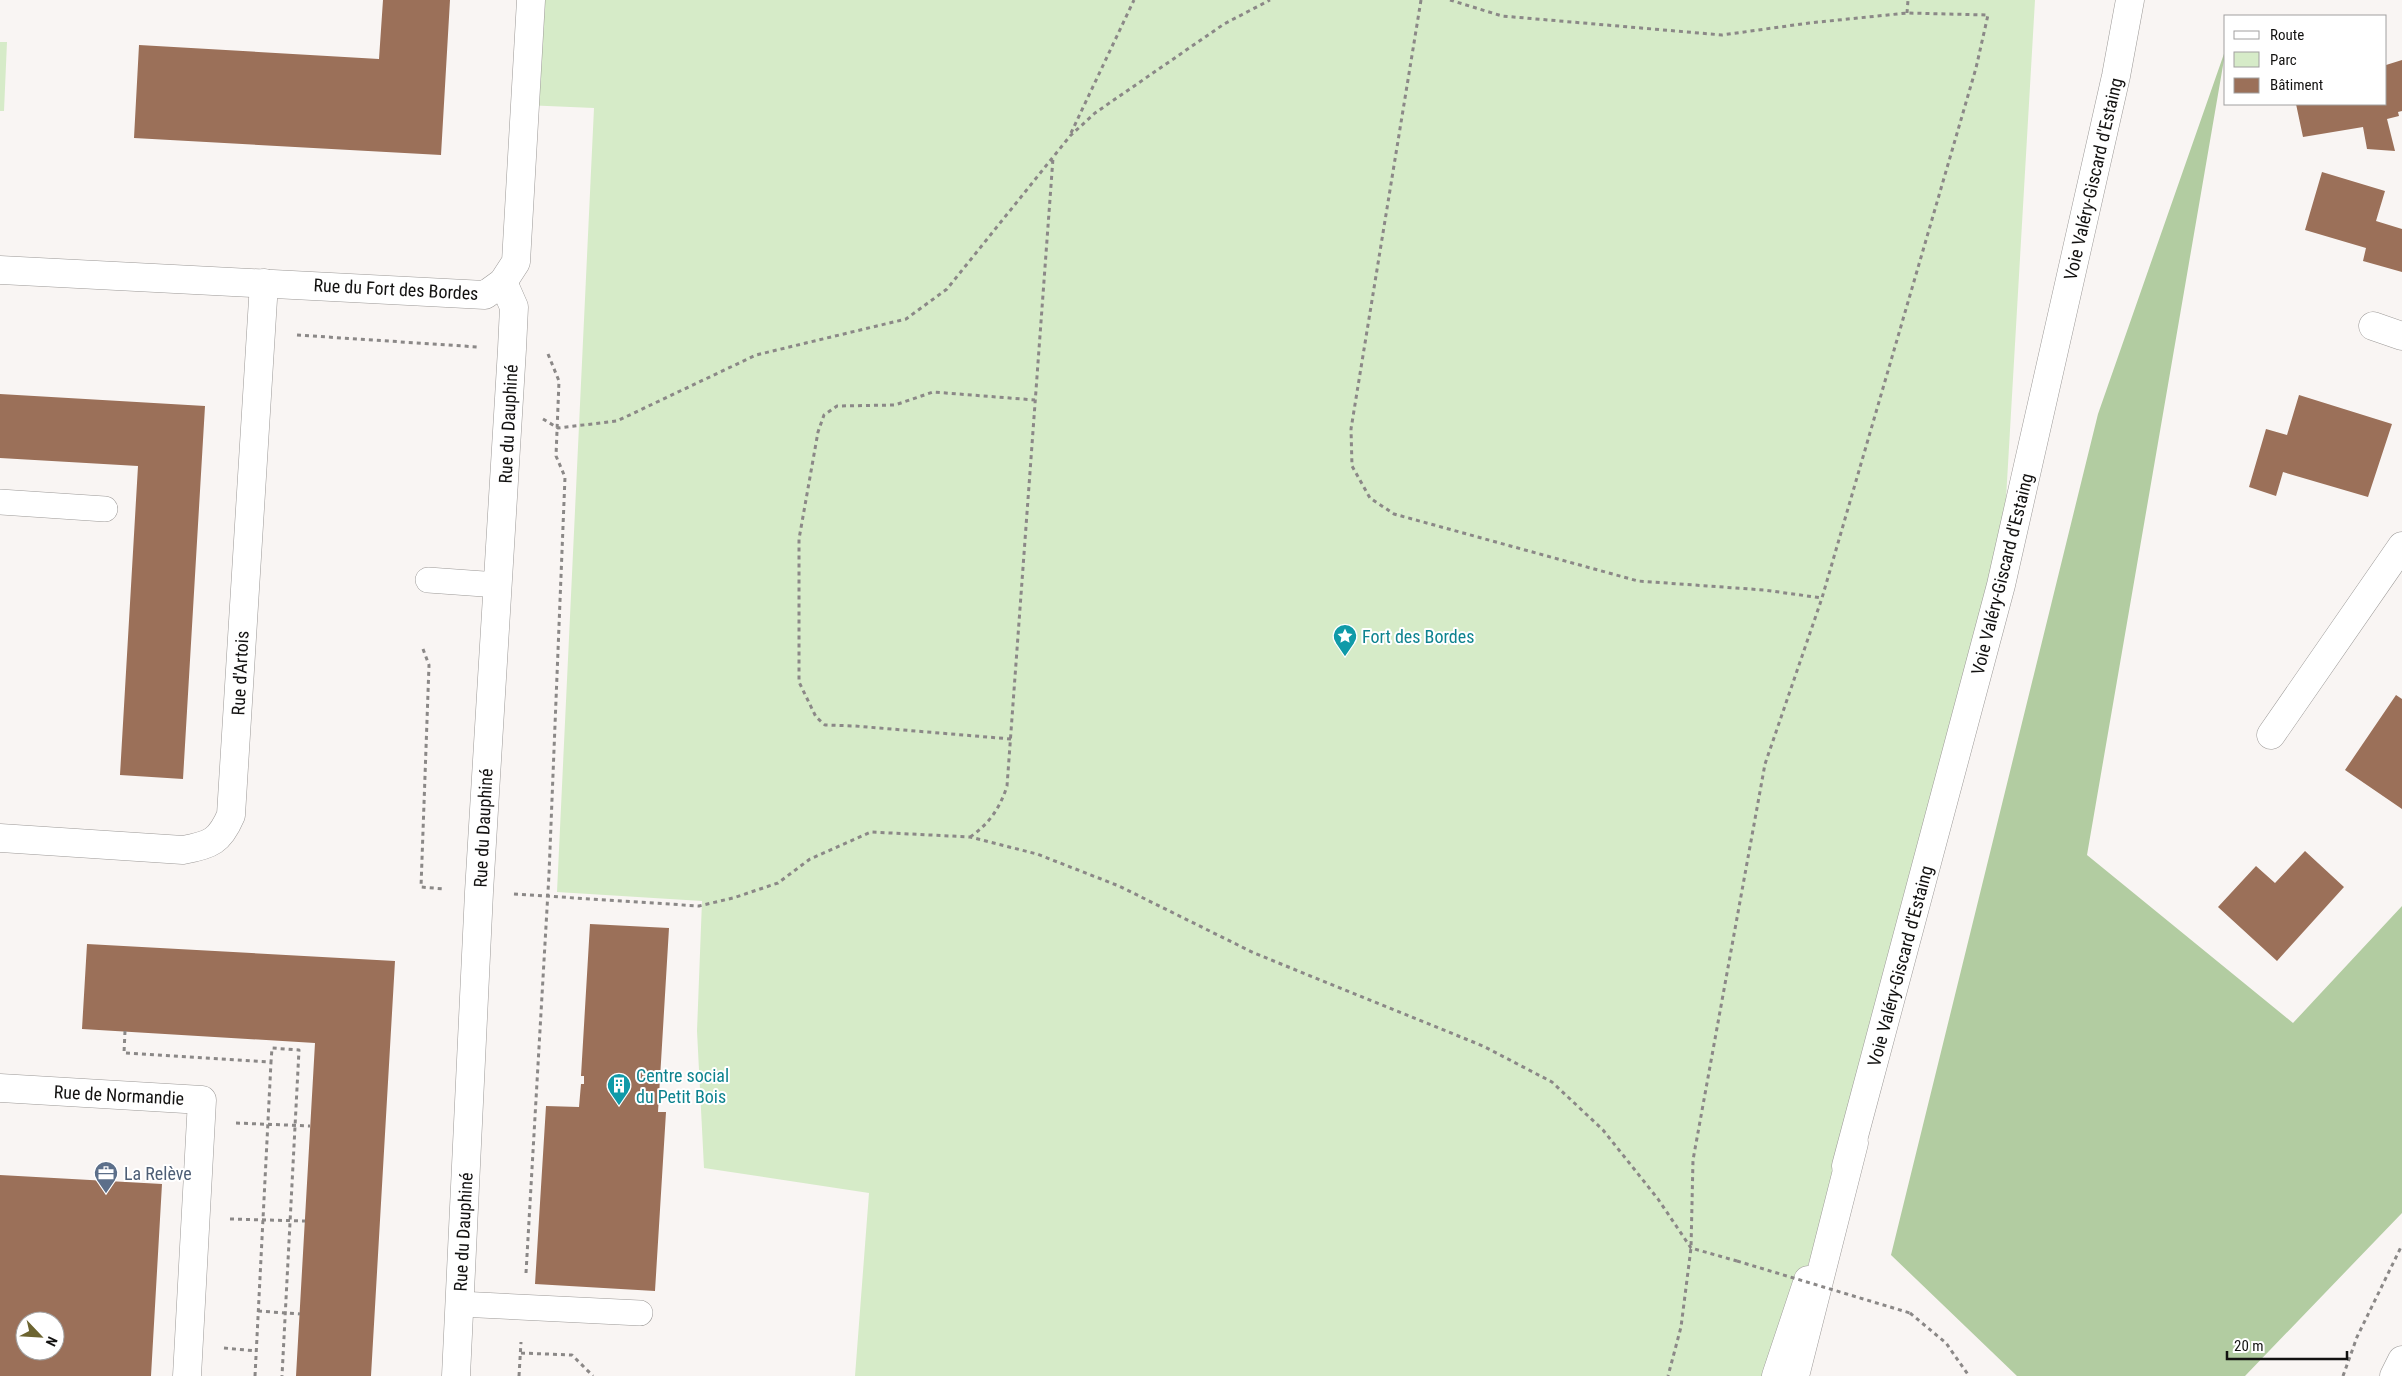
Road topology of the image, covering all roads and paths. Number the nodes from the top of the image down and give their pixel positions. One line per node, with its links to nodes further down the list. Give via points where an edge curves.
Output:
1 (531, 0): 12 (main road, Rue du Fort des Bordes, via 516,262)
2 (1134, 0): 9 (path)
3 (1270, 0): 9 (path, via 1224,24 1096,113)
4 (1421, 0): 23 (path, via 1351,429 1352,466 1370,498 1394,514 1638,581 1764,590)
5 (1450, 0): 8 (path, via 1502,16 1722,35)
6 (1908, 0): 8 (path)
7 (2130, 0): 37 (main road, Voie Valéry-Giscard d'Estaing, via 2116,76 2001,586)
8 (1907, 14): 23 (path, via 1988,15 1976,68)
9 (1070, 136): 10 (path)
10 (1053, 158): 16 (path); 17 (path, via 947,289 906,319 756,355 617,421 558,428 532,412)
11 (0, 270): 13 (main road, Rue du Fort des Bordes)
12 (503, 282): 13 (main road, Rue du Fort des Bordes, via 485,295); 17 (main road, Rue du Dauphiné, via 514,307)
13 (264, 283): 28 (main road, Rue d'Artois, via 231,815 224,832 213,842 183,850)
14 (2372, 326): 15 (main road)
15 (2402, 336)
16 (1035, 400): 26 (path); 26 (path, via 933,392 895,405 837,406 824,415 818,432 799,539 799,682 816,717 825,725)
17 (509, 412): 22 (main road, Rue du Dauphiné)
18 (0, 502): 19 (lane)
19 (105, 509)
20 (2402, 546): 25 (main road)
21 (428, 580): 22 (lane)
22 (498, 586): 29 (main road, Rue du Dauphiné)
23 (1822, 598): 43 (path, via 1765,764 1693,1160)
24 (423, 650): 29 (path, via 429,665 421,887)
25 (2272, 735)
26 (1010, 739): 27 (path, via 1007,786 1002,804)
27 (970, 837): 29 (path, via 872,832 810,859 778,883 699,906); 43 (path, via 1037,854 1119,886 1254,954 1482,1046 1552,1082 1603,1130 1658,1199)
28 (0, 838)
29 (480, 892): 44 (main road, Rue du Dauphiné)
30 (125, 1031): 31 (path, via 124,1053)
31 (271, 1062): 34 (path); 35 (path, via 272,1048 299,1050)
32 (0, 1088): 33 (main road, Rue de Normandie, via 202,1100)
33 (200, 1122): 34 (path); 39 (main road, Rue de Normandie)
34 (268, 1123): 35 (path); 38 (path)
35 (295, 1125): 36 (path); 40 (path)
36 (310, 1126)
37 (1854, 1143): 57 (main road); 58 (main road)
38 (263, 1219): 39 (path); 40 (path); 45 (path)
39 (196, 1220): 51 (main road, Rue de Normandie)
40 (290, 1220): 41 (path); 46 (path)
41 (304, 1221)
42 (2402, 1245): 60 (path, via 2357,1337)
43 (1691, 1248): 56 (path, via 1681,1327); 59 (path, bridge, via 1910,1313 1946,1343)
44 (460, 1304): 48 (lane); 54 (main road, Rue du Dauphiné)
45 (258, 1311): 46 (path); 52 (path)
46 (285, 1313): 47 (path); 53 (path)
47 (300, 1314)
48 (640, 1314)
49 (521, 1353): 55 (path, via 572,1355)
50 (2402, 1360): 61 (main road)
51 (187, 1376)
52 (255, 1376)
53 (282, 1376)
54 (456, 1376)
55 (593, 1376)
56 (1668, 1376)
57 (1776, 1376)
58 (1795, 1376)
59 (1969, 1376)
60 (2343, 1376)
61 (2394, 1376)

